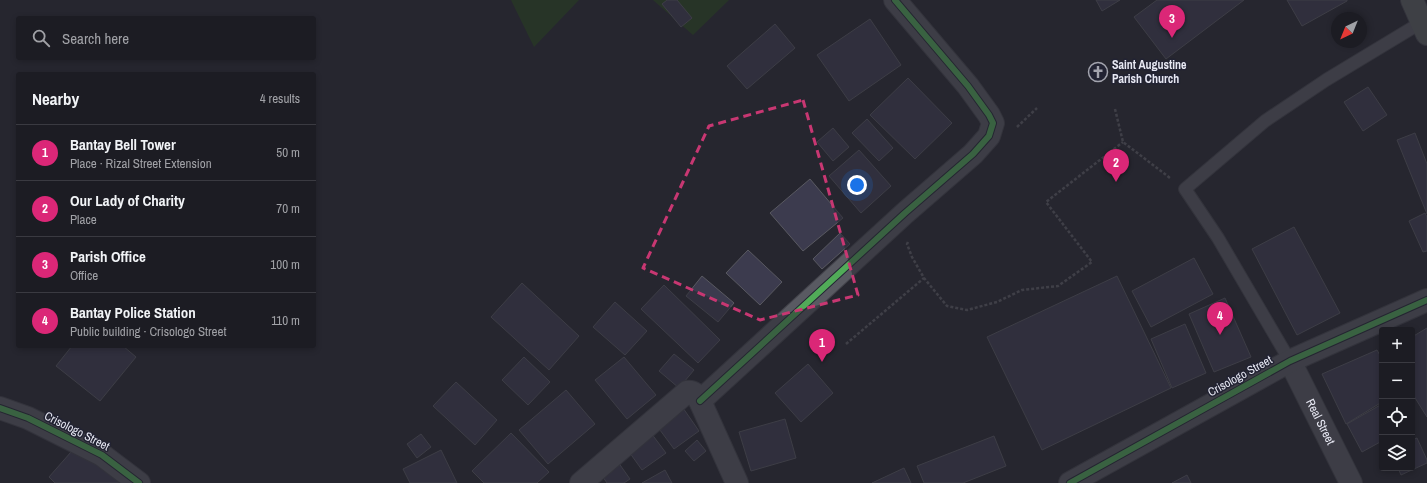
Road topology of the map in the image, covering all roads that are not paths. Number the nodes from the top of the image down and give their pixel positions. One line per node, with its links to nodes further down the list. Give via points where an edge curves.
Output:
1 (895, 0): 6 (street, via 968,86 989,115 993,123 988,136 973,154)
2 (1412, 0): 3 (highway)
3 (1425, 26): 5 (lane, via 1326,80 1265,121 1185,189 1218,238)
4 (1427, 300): 5 (street, Crisologo Street)
5 (1290, 361): 11 (street, Crisologo Street); 12 (street, Real Street)
6 (698, 398): 9 (street, via 693,392 687,392); 10 (street)
7 (0, 408): 8 (street, Crisologo Street, via 28,418 102,455)
8 (139, 483)
9 (581, 483)
10 (737, 483)
11 (1070, 483)
12 (1352, 483)

